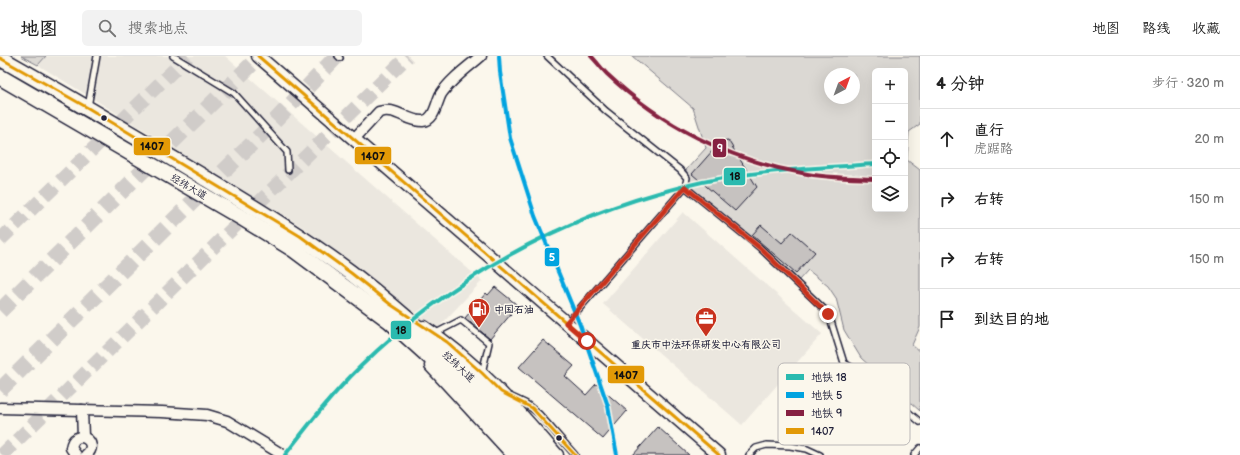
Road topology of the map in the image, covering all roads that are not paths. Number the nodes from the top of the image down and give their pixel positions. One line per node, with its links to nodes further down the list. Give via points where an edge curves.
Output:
1 (8, 56): 8 (street)
2 (97, 56): 10 (lane)
3 (173, 56): 12 (lane, via 234,94 287,152)
4 (258, 56): 11 (street)
5 (481, 56): 11 (street, via 440,95 428,120 417,120 384,110 379,112)
6 (547, 56): 13 (lane, via 606,111 684,174 687,178)
7 (0, 58): 8 (main road, 经纬大道)
8 (18, 68): 10 (main road, 经纬大道)
9 (0, 77): 15 (main road, 经纬大道, via 250,222 293,249)
10 (88, 108): 14 (main road, 经纬大道, via 300,236)
11 (354, 139): 16 (street)
12 (288, 170)
13 (685, 187): 16 (lane); 18 (lane, via 760,248 824,309 830,318)
14 (390, 304): 17 (street); 33 (main road, 经纬大道, via 461,367)
15 (390, 321): 31 (street); 32 (main road, 经纬大道, via 453,378)
16 (566, 323): 28 (street)
17 (434, 334): 19 (street); 19 (lane, via 461,320 489,343)
18 (844, 363)
19 (482, 373): 20 (street)
20 (501, 392): 34 (street); 35 (lane, via 532,408)
21 (0, 408): 22 (street)
22 (82, 410): 25 (street); 30 (street, via 207,415 227,421)
23 (910, 414): 24 (lane)
24 (920, 422)
25 (83, 437): 27 (street, via 74,439); 29 (street, via 89,440 91,446)
26 (920, 448): 38 (lane)
27 (72, 453)
28 (719, 454)
29 (86, 455)
30 (283, 455)
31 (513, 455)
32 (528, 455)
33 (543, 455)
34 (557, 455)
35 (575, 455)
36 (748, 455): 37 (lane, via 756,448 767,445 807,449)
37 (820, 455)
38 (914, 455)

